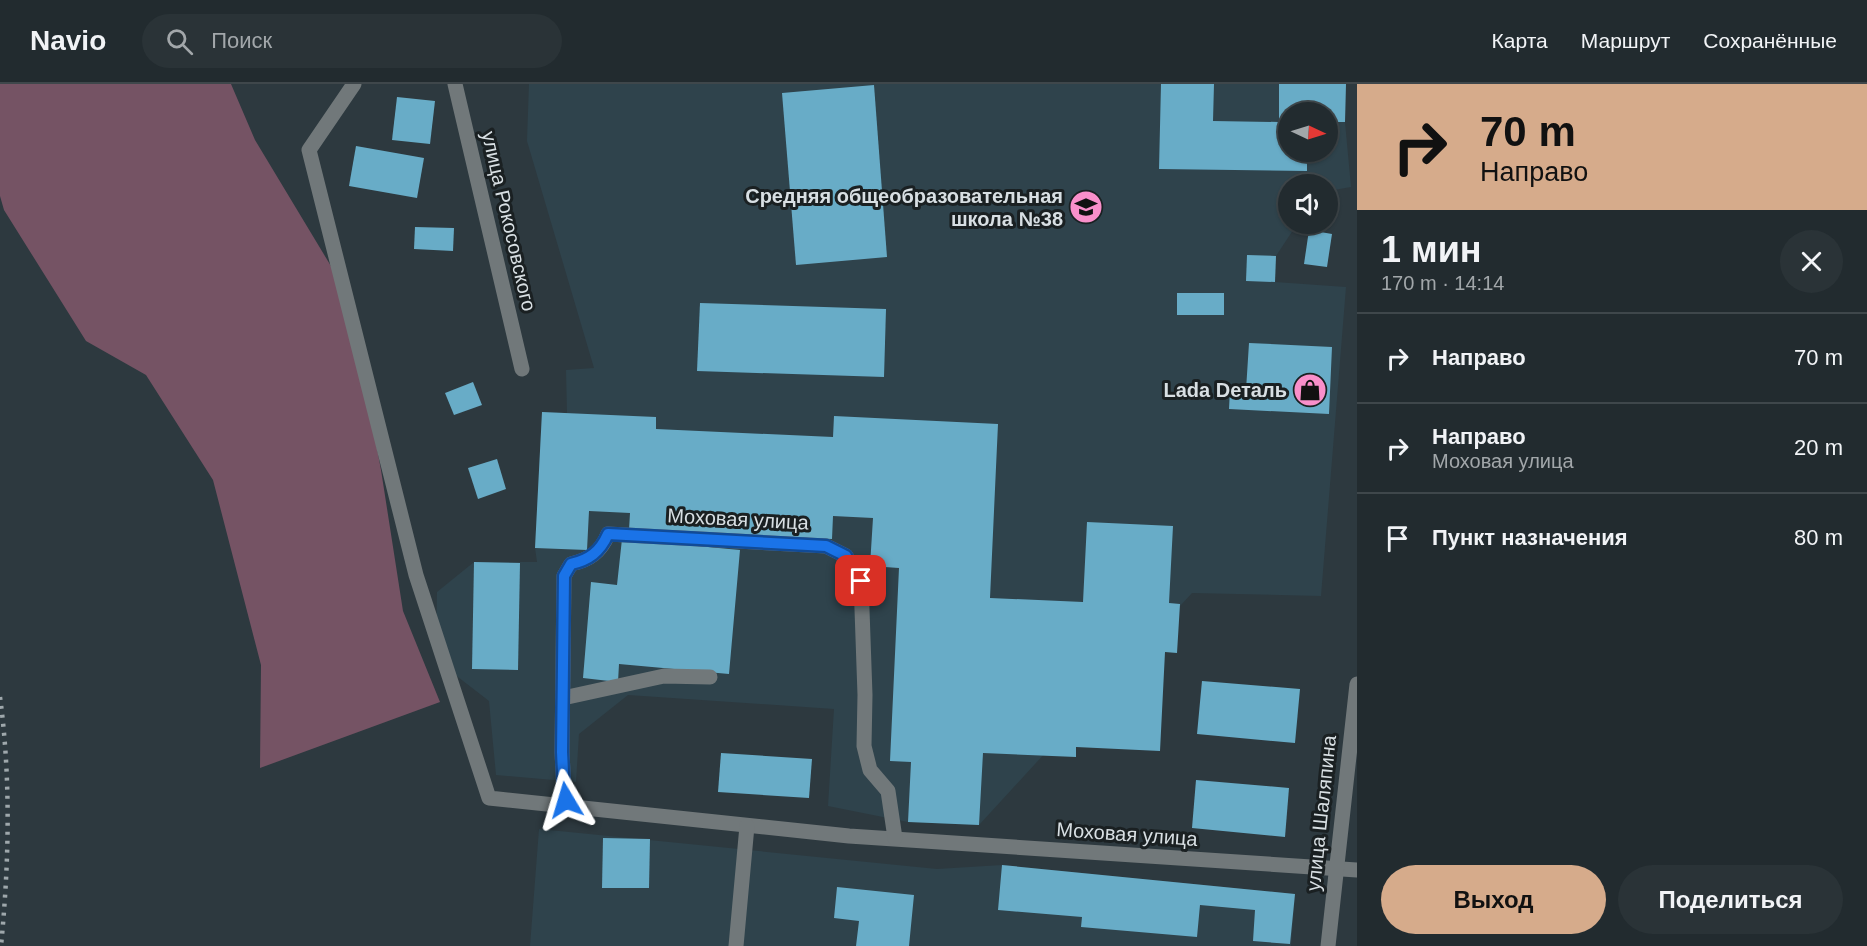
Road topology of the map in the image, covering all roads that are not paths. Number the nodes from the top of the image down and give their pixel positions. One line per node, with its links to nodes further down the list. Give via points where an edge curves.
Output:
1 (354, 84): 7 (street, Моховая улица, via 309,150 416,574 489,798)
2 (455, 84): 3 (street, улица Рокосовского)
3 (522, 369)
4 (710, 677): 6 (street, via 664,676)
5 (1357, 684): 10 (street, улица Шаляпина)
6 (563, 698): 7 (street, via 564,792); 9 (street, Моховая улица, via 564,576 571,564 586,561 603,545 608,534 826,546 846,556 861,581 864,746 870,770 888,791)
7 (574, 808): 8 (street, Моховая улица)
8 (747, 826): 9 (street, Моховая улица); 12 (street)
9 (895, 838): 10 (street, Моховая улица)
10 (1335, 870): 11 (street, Моховая улица); 13 (street, улица Шаляпина)
11 (1357, 870)
12 (736, 946)
13 (1328, 946)

